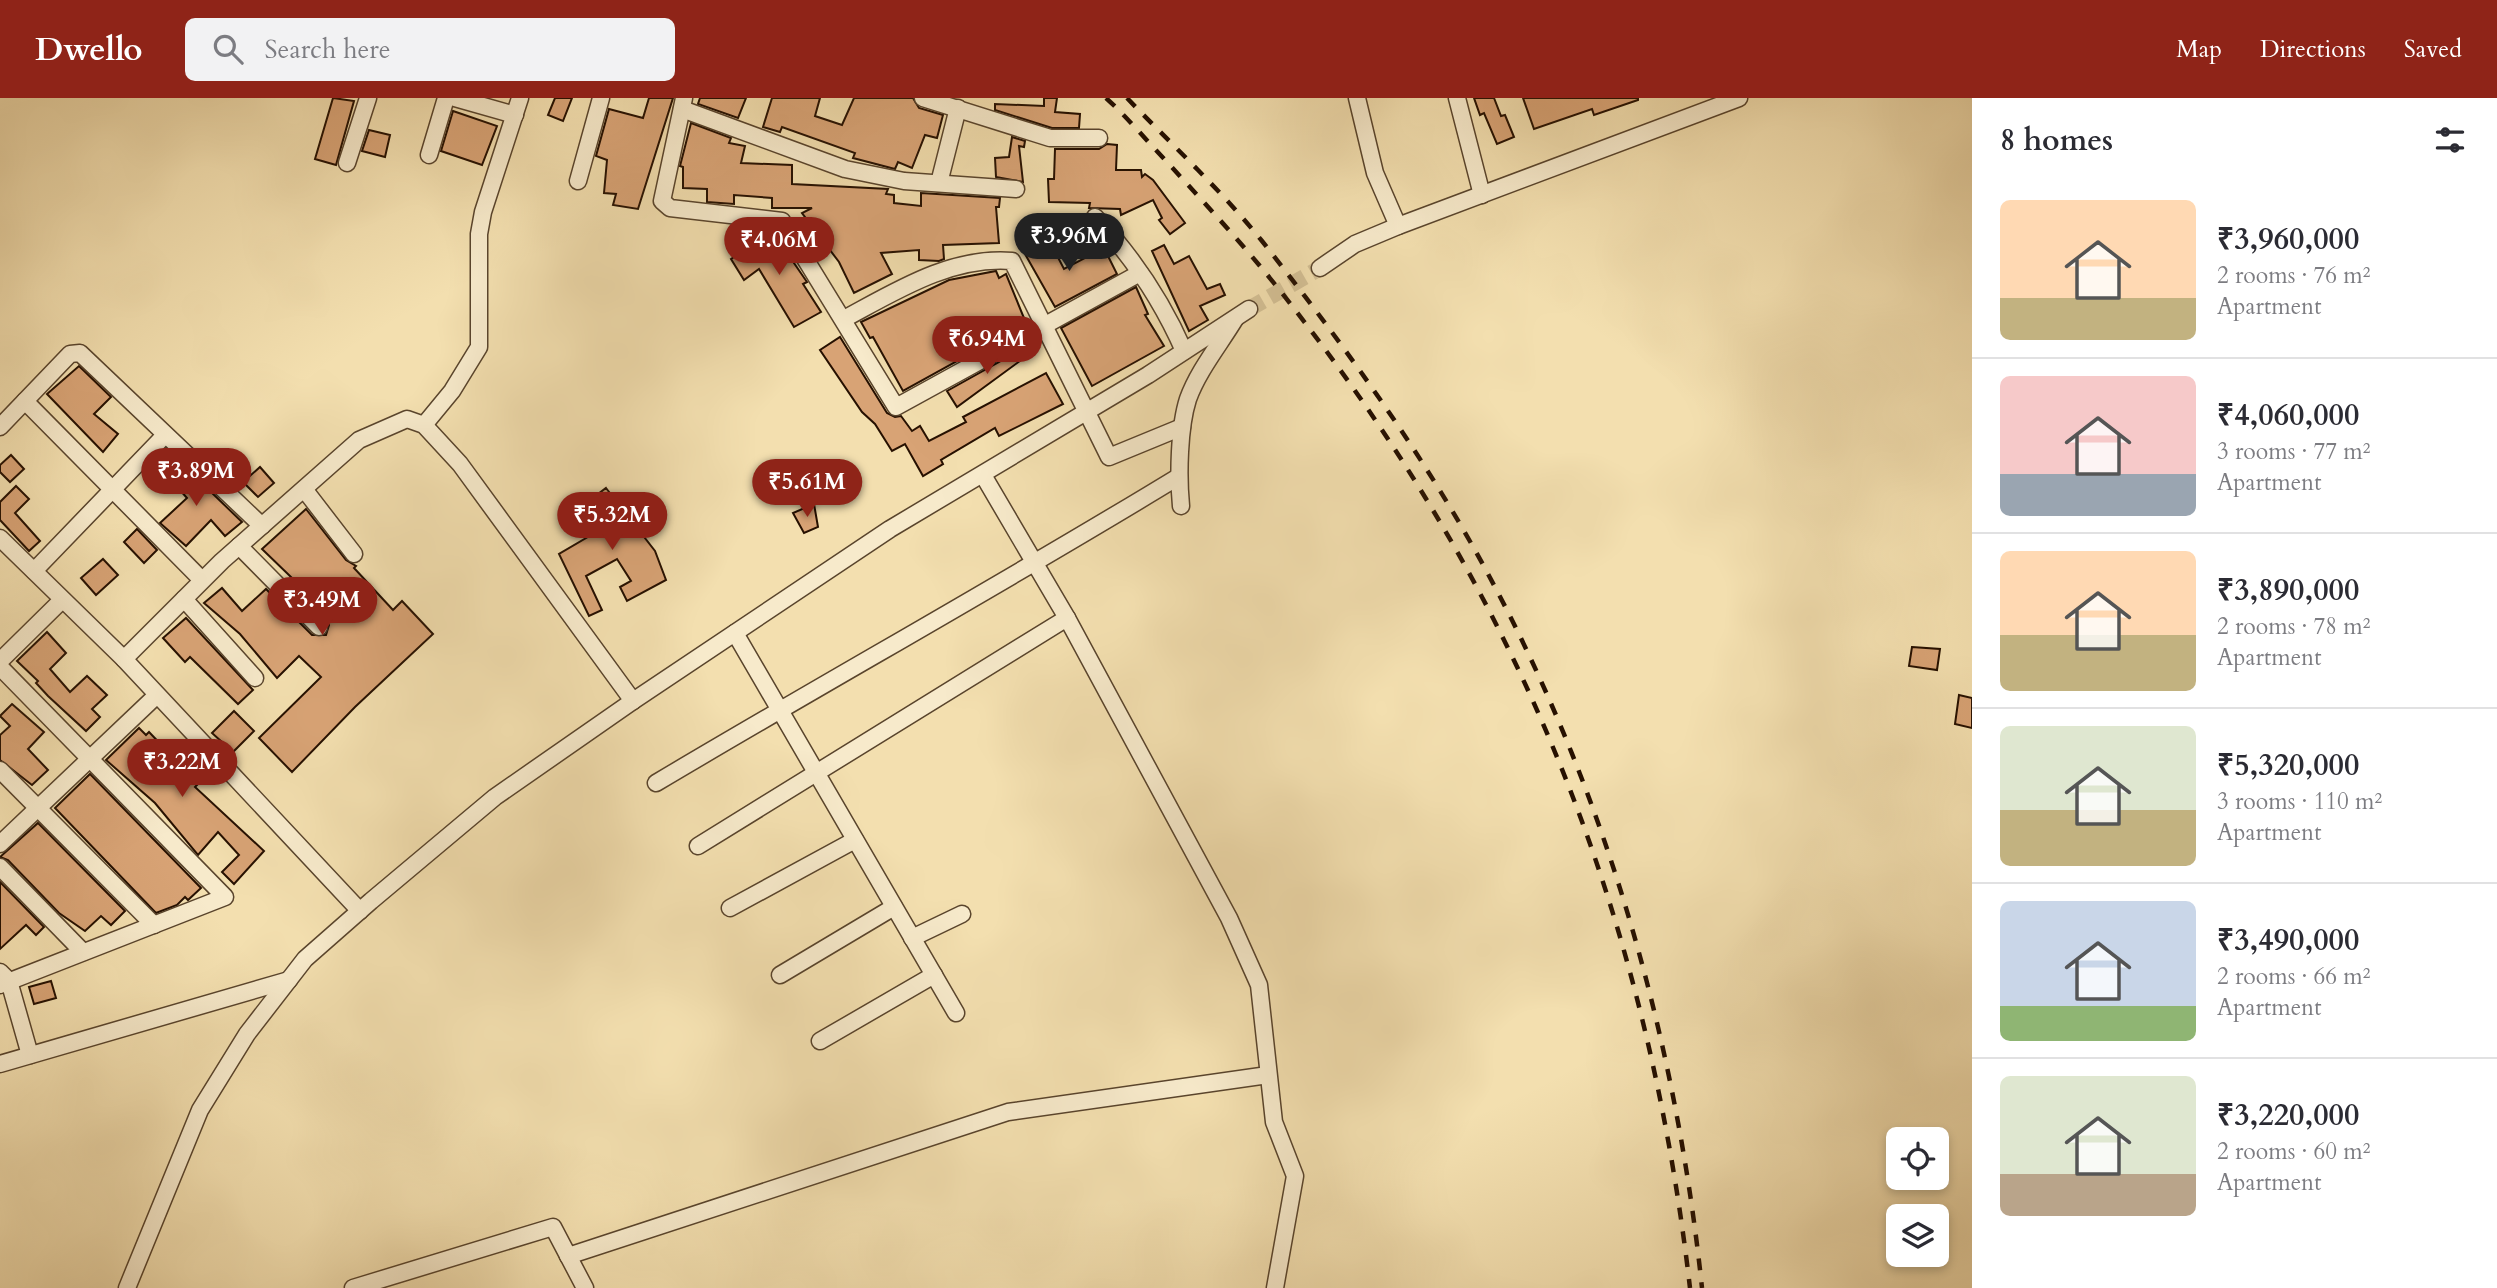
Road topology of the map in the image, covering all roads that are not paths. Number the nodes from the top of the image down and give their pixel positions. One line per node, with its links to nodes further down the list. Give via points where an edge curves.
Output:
1 (368, 98): 15 (street)
2 (446, 98): 14 (street)
3 (455, 98): 12 (street)
4 (520, 98): 12 (street)
5 (601, 98): 16 (street)
6 (923, 98): 11 (street)
7 (1357, 98): 21 (street, via 1376,173)
8 (1457, 98): 19 (street)
9 (1738, 98): 19 (street)
10 (683, 103): 17 (street, via 845,169); 24 (street, via 662,201 670,208 782,221)
11 (958, 108): 13 (street, via 1050,138); 17 (street)
12 (515, 115): 29 (street, via 479,234 479,347)
13 (1099, 138)
14 (429, 155)
15 (347, 163)
16 (578, 181)
17 (939, 183): 18 (street)
18 (1016, 189)
19 (1482, 195): 21 (street)
20 (1095, 217): 23 (street)
21 (1398, 226): 22 (street, via 1355,244)
22 (1320, 268)
23 (1140, 273): 25 (street); 26 (street, via 1170,318)
24 (844, 319): 25 (street, via 920,278 987,259 1012,261); 25 (street, via 896,407)
25 (1044, 324): 28 (street)
26 (1184, 351): 28 (street); 31 (street, via 1242,313 1189,397)
27 (25, 401): 30 (street); 32 (street, via 70,355 80,353); 35 (street)
28 (1086, 413): 31 (street, via 1109,457); 33 (street)
29 (424, 425): 36 (street, via 407,419 359,440); 55 (street, via 460,464)
30 (0, 427)
31 (1182, 427): 34 (street)
32 (164, 435): 35 (street); 38 (street)
33 (983, 475): 42 (street); 49 (street, via 890,528)
34 (1178, 477): 37 (street); 42 (street)
35 (113, 488): 43 (street); 44 (street)
36 (304, 489): 38 (street); 41 (street)
37 (1181, 506)
38 (261, 526): 40 (street)
39 (0, 538): 43 (street)
40 (239, 546): 44 (street); 48 (street)
41 (354, 554)
42 (1034, 565): 47 (street); 56 (street)
43 (34, 571): 46 (street)
44 (202, 580): 45 (street)
45 (184, 599): 50 (street); 53 (street)
46 (62, 600): 50 (street); 51 (street)
47 (1066, 618): 59 (street); 81 (street, via 1228,918 1259,985)
48 (318, 627)
49 (735, 633): 55 (street); 56 (street)
50 (124, 659): 54 (street)
51 (0, 661)
52 (0, 667): 57 (street)
53 (255, 678)
54 (157, 695): 57 (street); 68 (street)
55 (633, 701): 68 (street, via 495,797)
56 (779, 710): 59 (street); 60 (street)
57 (89, 757): 61 (street); 70 (street, via 225,897)
58 (0, 770): 61 (street)
59 (817, 774): 62 (street); 64 (street)
60 (656, 783)
61 (38, 807): 63 (street); 70 (street)
62 (855, 840): 66 (street); 67 (street)
63 (0, 844)
64 (698, 846)
65 (0, 867): 72 (street)
66 (894, 907): 71 (street); 73 (street)
67 (730, 908)
68 (360, 911): 76 (street, via 305,959)
69 (962, 914): 71 (street)
70 (154, 925): 72 (street)
71 (912, 938): 74 (street)
72 (83, 953): 75 (street)
73 (780, 975)
74 (934, 975): 77 (street); 78 (street)
75 (3, 979): 79 (street)
76 (289, 980): 79 (street); 83 (street, via 247,1034 200,1110)
77 (956, 1013)
78 (820, 1041)
79 (30, 1055): 80 (street)
80 (0, 1064)
81 (1268, 1075): 82 (street, via 1009,1112); 86 (street, via 1274,1122 1295,1175)
82 (568, 1256): 84 (street, via 553,1227); 85 (street)
83 (127, 1288)
84 (353, 1288)
85 (585, 1288)
86 (1276, 1288)

